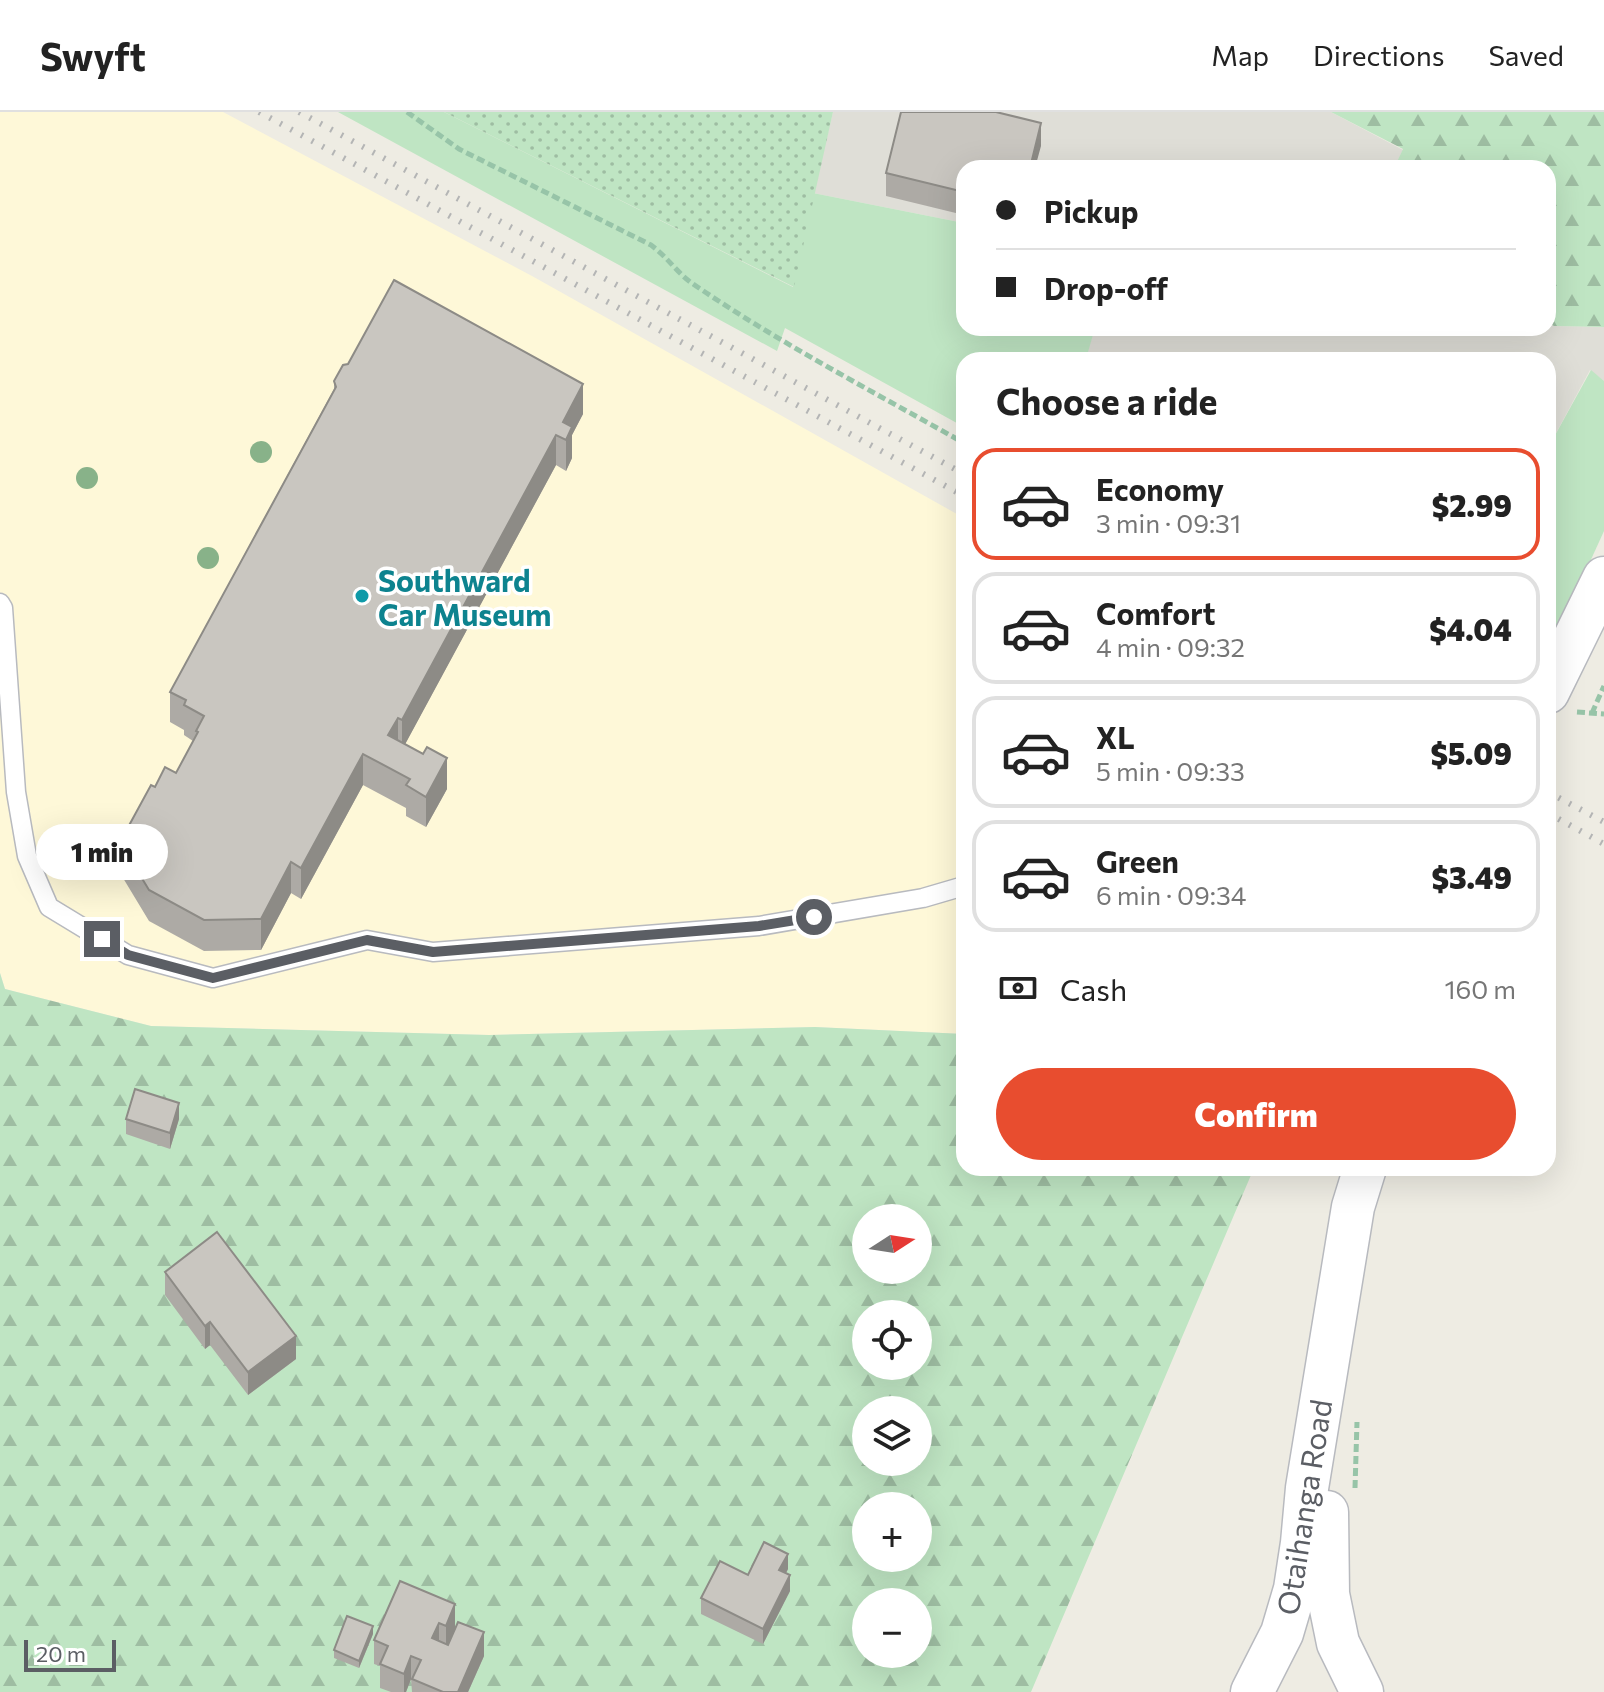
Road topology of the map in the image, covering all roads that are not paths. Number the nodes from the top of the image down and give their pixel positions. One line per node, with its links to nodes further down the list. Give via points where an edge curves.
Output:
1 (1604, 578): 3 (street)
2 (0, 603): 4 (lane, via 16,792 27,856 49,907 128,955 213,978 367,940 433,952 759,926)
3 (1560, 702)
4 (956, 888)
5 (1363, 1176): 6 (street, Otaihanga Road)
6 (1327, 1362): 7 (street, Otaihanga Road, via 1295,1589 1282,1633); 8 (street, Otaihanga Road, via 1328,1594 1338,1643)
7 (1252, 1692)
8 (1362, 1692)

